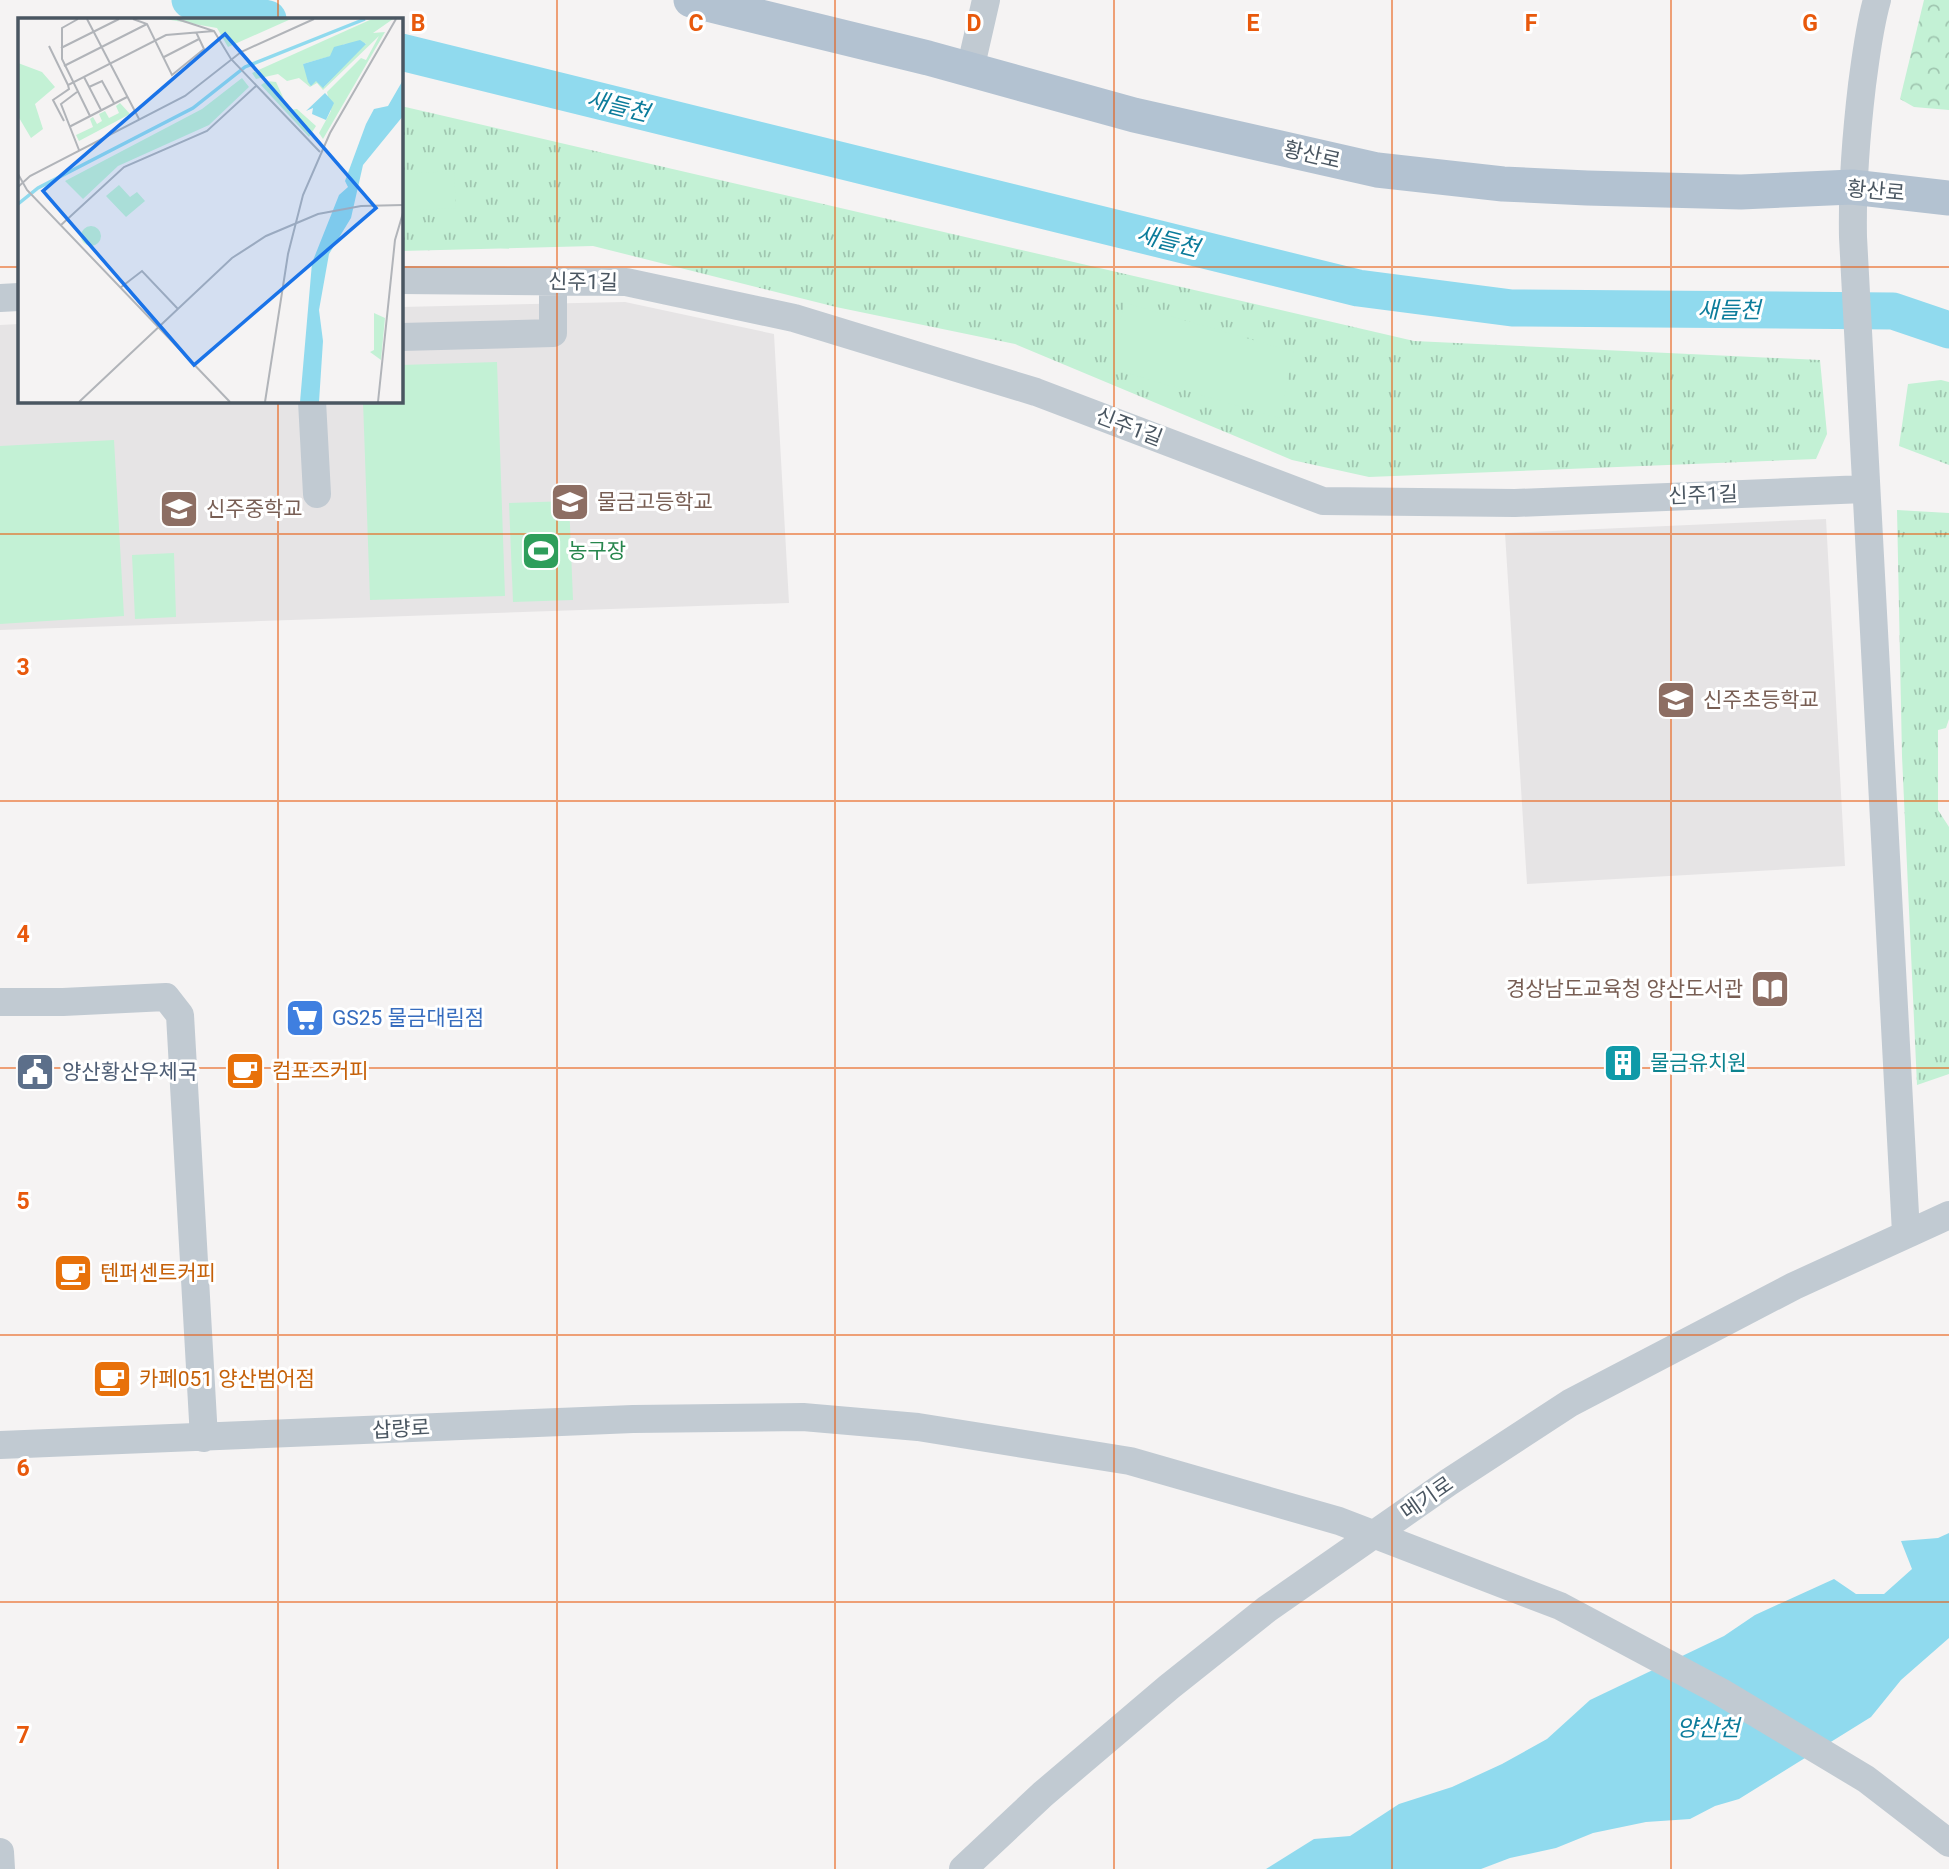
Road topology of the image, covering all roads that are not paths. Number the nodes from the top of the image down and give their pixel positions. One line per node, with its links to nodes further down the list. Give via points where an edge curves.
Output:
1 (691, 0): 4 (main road, 황산로)
2 (986, 0): 4 (street)
3 (1877, 0): 5 (street)
4 (970, 70): 5 (main road, 황산로, via 1134,115 1377,170 1587,188 1741,192)
5 (1852, 187): 6 (main road, 황산로); 13 (street)
6 (1949, 198)
7 (402, 279): 8 (street, 신주1길)
8 (553, 281): 11 (street, via 553,333); 13 (street, 신주1길, via 625,282 794,318 1036,392 1323,501 1515,503)
9 (18, 297): 10 (street)
10 (0, 298)
11 (402, 337)
12 (312, 402): 14 (street)
13 (1865, 489): 17 (street)
14 (317, 494)
15 (0, 1002): 18 (street, via 166,997 180,1015)
16 (1949, 1215): 17 (street, 메기로)
17 (1906, 1233): 23 (street, 메기로, via 1570,1403 1441,1488 1268,1609 1169,1686)
18 (204, 1438): 19 (street, 삽량로); 20 (street, 삽량로, via 633,1419 803,1417 918,1427 1130,1461 1339,1521 1560,1606 1721,1692 1866,1779)
19 (0, 1445)
20 (1949, 1843)
21 (0, 1852): 22 (street)
22 (1, 1869)
23 (963, 1869)

